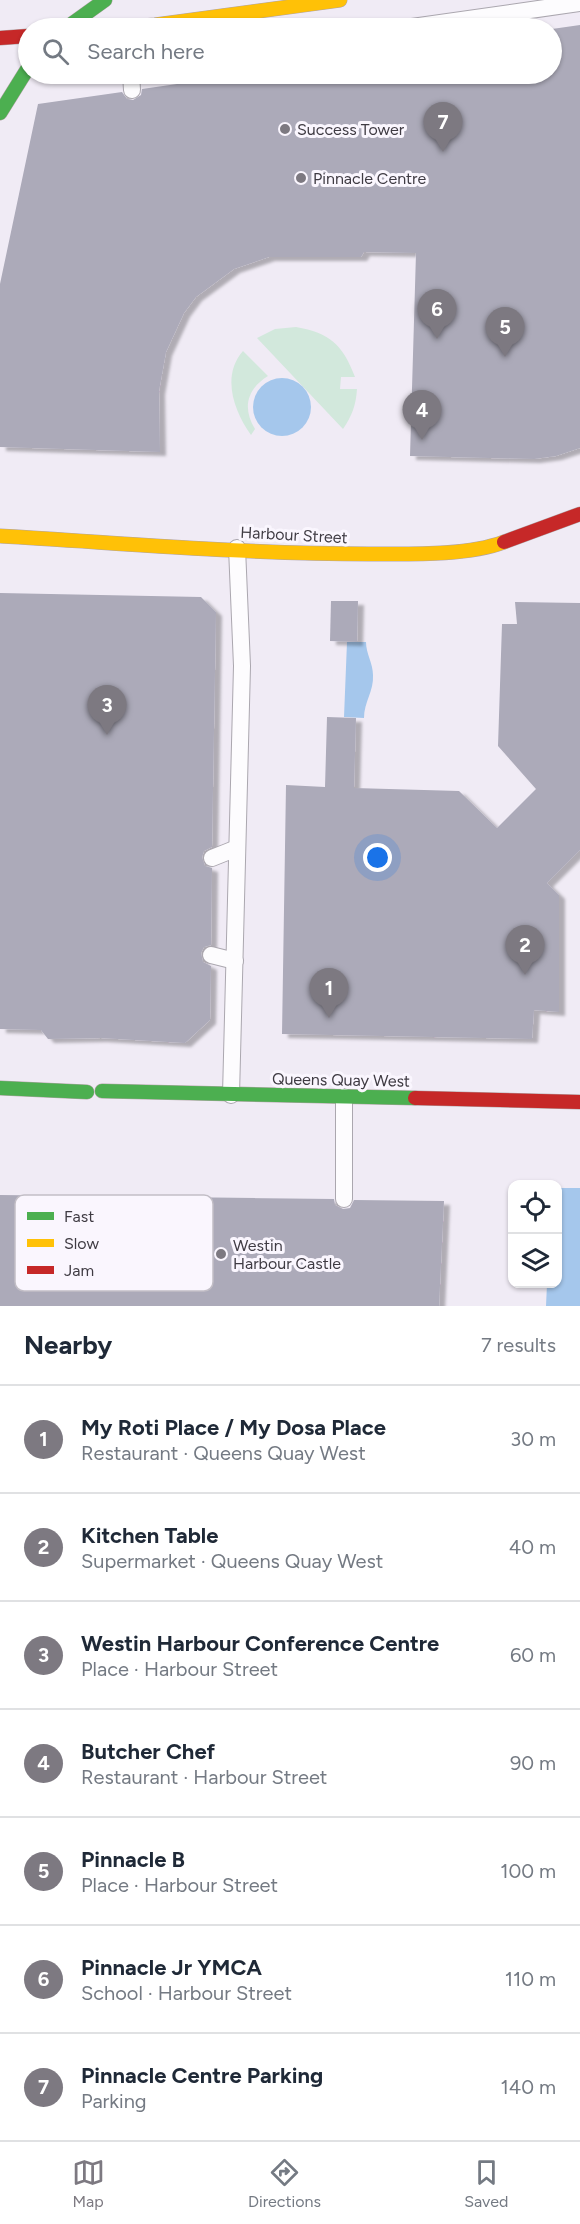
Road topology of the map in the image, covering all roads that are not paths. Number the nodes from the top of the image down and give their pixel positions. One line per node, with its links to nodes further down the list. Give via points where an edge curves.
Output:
1 (105, 0): 4 (main road)
2 (340, 0): 5 (main road)
3 (580, 3): 6 (lane)
4 (80, 18)
5 (207, 18)
6 (475, 18)
7 (18, 37): 8 (main road)
8 (0, 38)
9 (18, 84): 10 (main road)
10 (0, 113)
11 (580, 514): 15 (main road, Harbour Street)
12 (0, 536): 14 (main road, Harbour Street)
13 (534, 544): 15 (main road)
14 (237, 548): 15 (main road, Harbour Street, via 318,554); 16 (lane, via 242,666)
15 (488, 548)
16 (237, 848): 17 (lane); 19 (lane)
17 (212, 858)
18 (211, 955): 19 (lane)
19 (235, 961): 23 (lane)
20 (0, 1088): 22 (main road)
21 (102, 1091): 23 (main road, Queens Quay West)
22 (87, 1092)
23 (231, 1095): 24 (main road, Queens Quay West)
24 (344, 1097): 25 (main road, Queens Quay West); 26 (lane)
25 (580, 1102)
26 (344, 1199)

